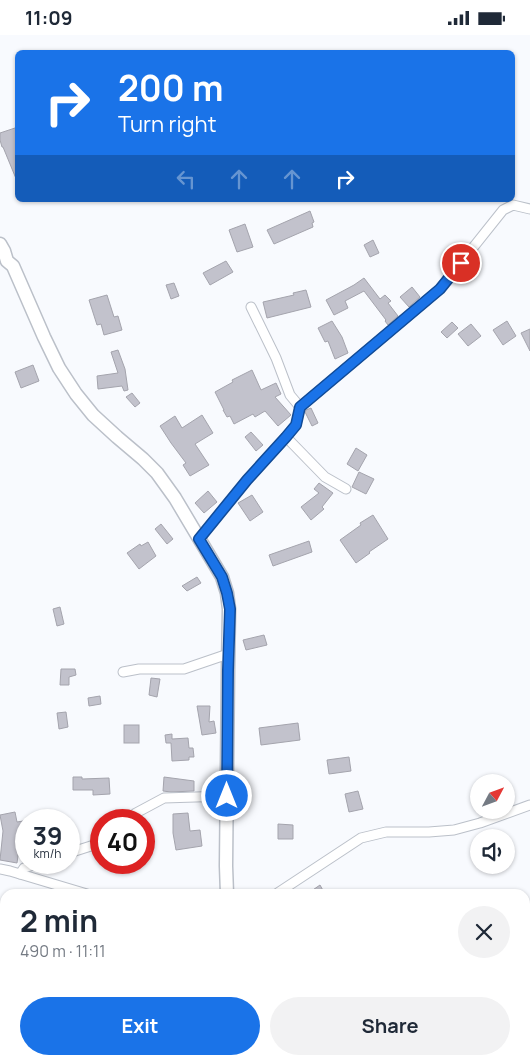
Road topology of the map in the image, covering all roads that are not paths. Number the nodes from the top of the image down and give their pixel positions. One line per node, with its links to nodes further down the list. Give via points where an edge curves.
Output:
1 (530, 209): 5 (street, via 513,205 503,210 440,289)
2 (0, 244): 3 (street, via 4,251)
3 (3, 262): 8 (street, via 13,266 59,368 76,394 93,415 157,473)
4 (251, 307): 5 (street, via 290,395)
5 (300, 407): 6 (street, via 296,425)
6 (286, 437): 7 (street, via 325,477); 8 (street)
7 (346, 489)
8 (199, 539): 9 (street, via 222,577 227,593 230,609)
9 (228, 654): 10 (street, via 184,669); 11 (street)
10 (123, 672)
11 (227, 796): 13 (street, via 164,798); 18 (street)
12 (530, 805): 19 (street, via 454,830 386,832 361,838)
13 (143, 809)
14 (0, 869): 15 (street)
15 (15, 873)
16 (20, 874): 17 (street)
17 (70, 889)
18 (227, 889)
19 (284, 889)

